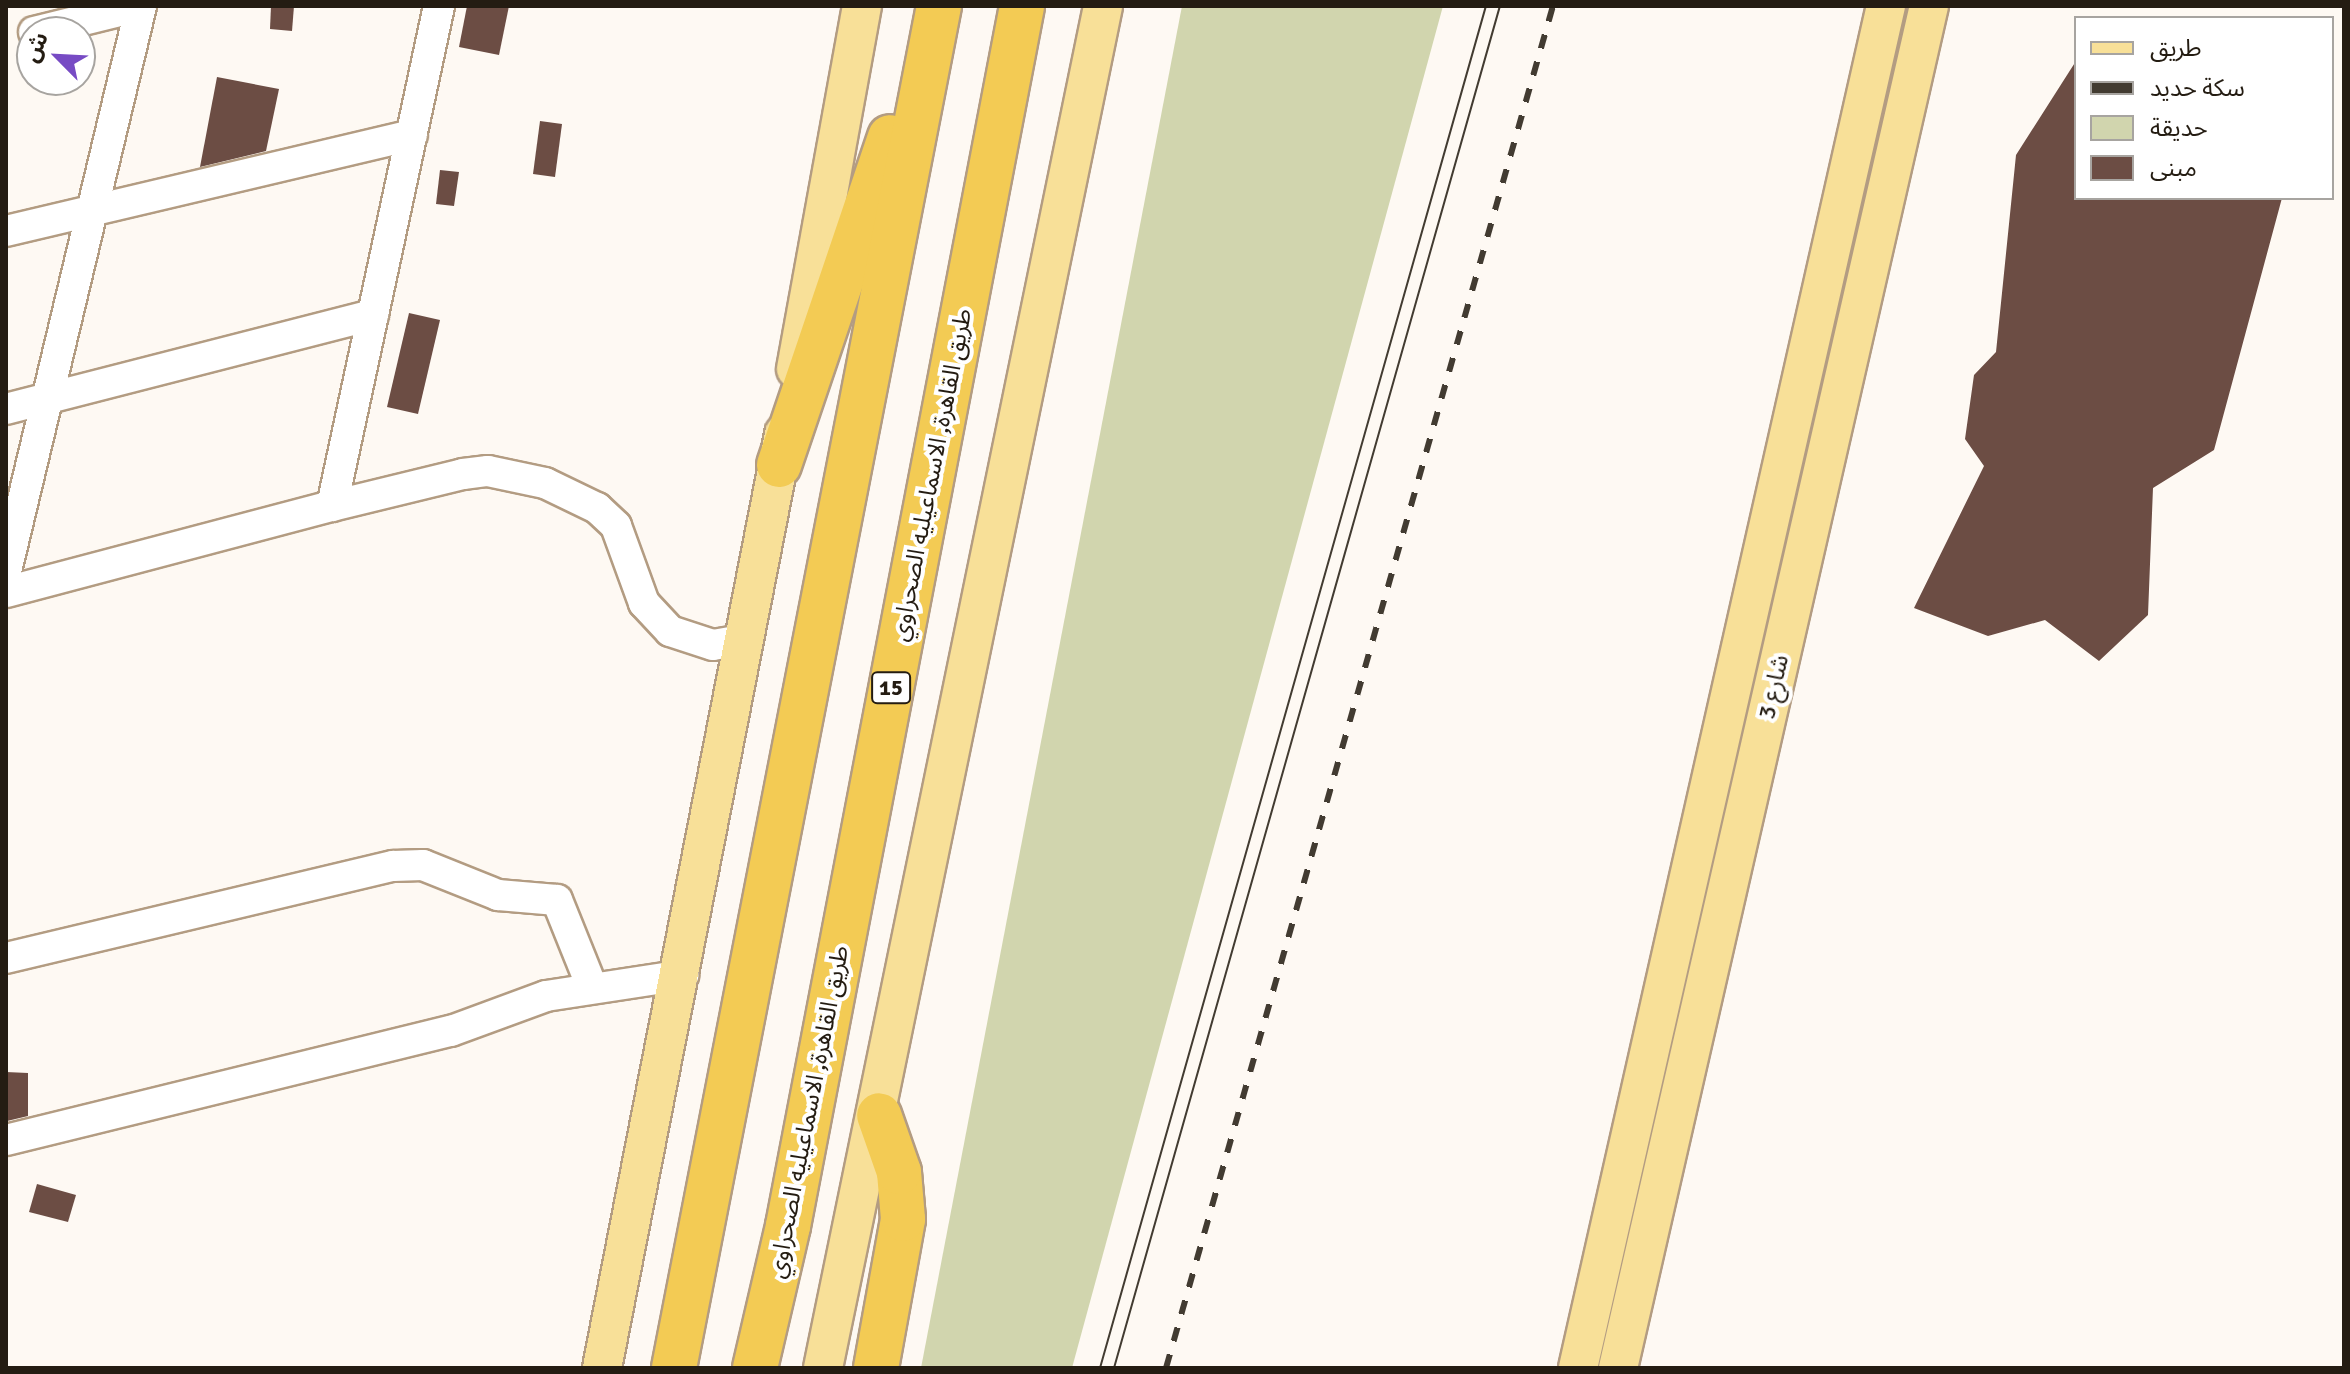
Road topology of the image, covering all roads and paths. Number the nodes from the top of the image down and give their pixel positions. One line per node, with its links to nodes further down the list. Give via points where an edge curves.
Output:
1 (141, 6): 10 (street); 13 (street)
2 (439, 6): 12 (street)
3 (862, 6): 18 (main road)
4 (937, 6): 18 (highway); 29 (highway)
5 (1022, 6): 11 (highway, طريق القاهرة, الاسماعيليه الصحراوي / 15)
6 (1041, 6): 11 (highway)
7 (1103, 6): 26 (main road)
8 (1886, 6): 33 (main road, شارع 3)
9 (1929, 6): 34 (main road, شارع 3)
10 (96, 17)
11 (1006, 90): 30 (highway, طريق القاهرة, الاسماعيليه الصحراوي / 15, via 788,1226)
12 (412, 135): 13 (street); 15 (street)
13 (90, 211): 14 (street); 16 (street)
14 (6, 231)
15 (373, 315): 16 (street); 19 (street)
16 (46, 398): 17 (street); 20 (street)
17 (6, 409)
18 (779, 465): 22 (main road)
19 (332, 506): 21 (street); 22 (street, via 488,471 545,483 597,508 616,526 644,603 670,631 713,645)
20 (6, 571)
21 (6, 592)
22 (747, 639): 24 (main road)
23 (6, 958): 25 (street, via 393,866 423,865 498,895 557,900)
24 (683, 975): 25 (street); 28 (main road)
25 (592, 987): 27 (street, via 546,996 451,1031)
26 (879, 1115): 31 (main road); 32 (highway, via 899,1172 903,1219)
27 (6, 1140)
28 (602, 1368)
29 (674, 1368)
30 (755, 1368)
31 (823, 1368)
32 (876, 1368)
33 (1578, 1368)
34 (1618, 1368)

